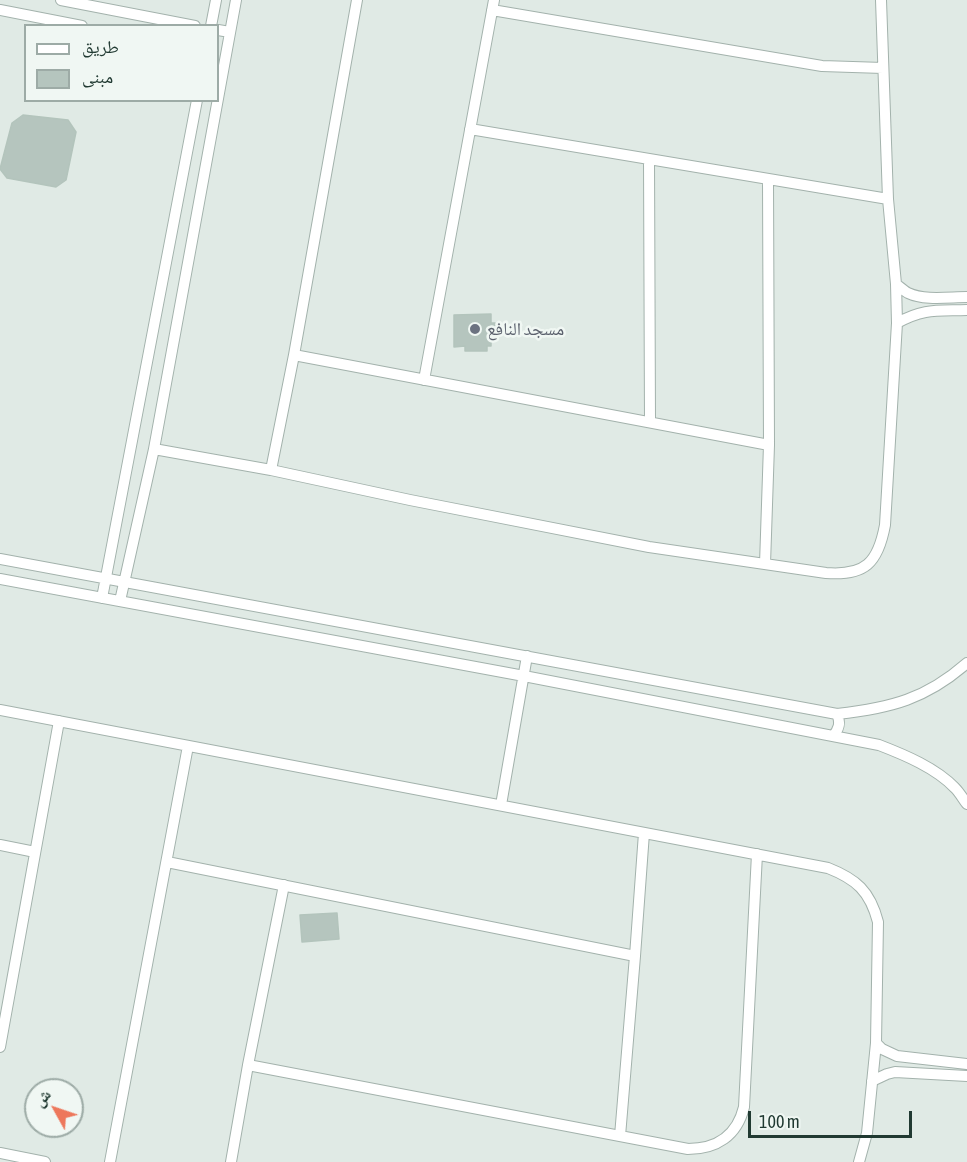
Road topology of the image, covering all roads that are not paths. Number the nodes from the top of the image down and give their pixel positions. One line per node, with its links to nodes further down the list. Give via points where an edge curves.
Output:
1 (61, 0): 9 (street)
2 (216, 0): 10 (street)
3 (236, 0): 12 (street)
4 (357, 0): 26 (street)
5 (880, 0): 14 (street)
6 (493, 5): 14 (street, via 822,66); 18 (street)
7 (0, 10): 8 (street)
8 (72, 24)
9 (185, 24)
10 (211, 24)
11 (219, 30): 12 (street)
12 (230, 32): 13 (street)
13 (222, 52): 15 (street)
14 (883, 68): 21 (street)
15 (219, 69)
16 (197, 102): 35 (street)
17 (213, 102): 30 (street)
18 (470, 129): 19 (street); 27 (street)
19 (649, 159): 20 (street); 28 (street)
20 (768, 180): 21 (street); 29 (street)
21 (888, 199): 22 (street)
22 (896, 284): 23 (street, via 916,296); 25 (street)
23 (967, 297)
24 (967, 310): 25 (street, via 919,312)
25 (897, 323): 33 (street, via 885,525 877,552 864,567 841,574)
26 (294, 355): 27 (street); 31 (street)
27 (424, 380): 28 (street)
28 (650, 422): 29 (street)
29 (769, 445): 33 (street)
30 (154, 448): 31 (street); 36 (street)
31 (270, 470): 33 (street, via 649,547)
32 (0, 559): 35 (street)
33 (765, 564)
34 (0, 579): 37 (street)
35 (105, 579): 36 (street); 37 (street)
36 (124, 582): 38 (street); 39 (street)
37 (102, 598): 38 (street)
38 (120, 601): 41 (street)
39 (527, 656): 41 (street); 43 (street)
40 (967, 663): 43 (street, via 912,699 869,711)
41 (524, 676): 45 (street); 48 (street)
42 (0, 710): 44 (street)
43 (837, 714): 45 (street, via 839,726)
44 (59, 721): 46 (street); 51 (street)
45 (833, 736): 47 (street, via 906,755 955,788)
46 (188, 746): 48 (street); 53 (street)
47 (967, 804)
48 (501, 805): 49 (street)
49 (644, 833): 52 (street); 55 (street)
50 (0, 845): 51 (street)
51 (35, 852): 57 (street)
52 (757, 854): 56 (street, via 828,867 854,881 870,899 878,922); 62 (street, via 744,1107 738,1123 722,1140 700,1149)
53 (167, 862): 54 (street); 65 (street)
54 (284, 885): 55 (street); 59 (street)
55 (635, 956): 62 (street)
56 (876, 1042): 58 (street, via 897,1056); 61 (street)
57 (0, 1047)
58 (967, 1064)
59 (248, 1065): 62 (street); 66 (street)
60 (967, 1076): 61 (street, via 895,1072)
61 (872, 1081): 67 (street, via 867,1133)
62 (620, 1136)
63 (0, 1153): 64 (street)
64 (45, 1162)
65 (110, 1162)
66 (231, 1162)
67 (859, 1162)

